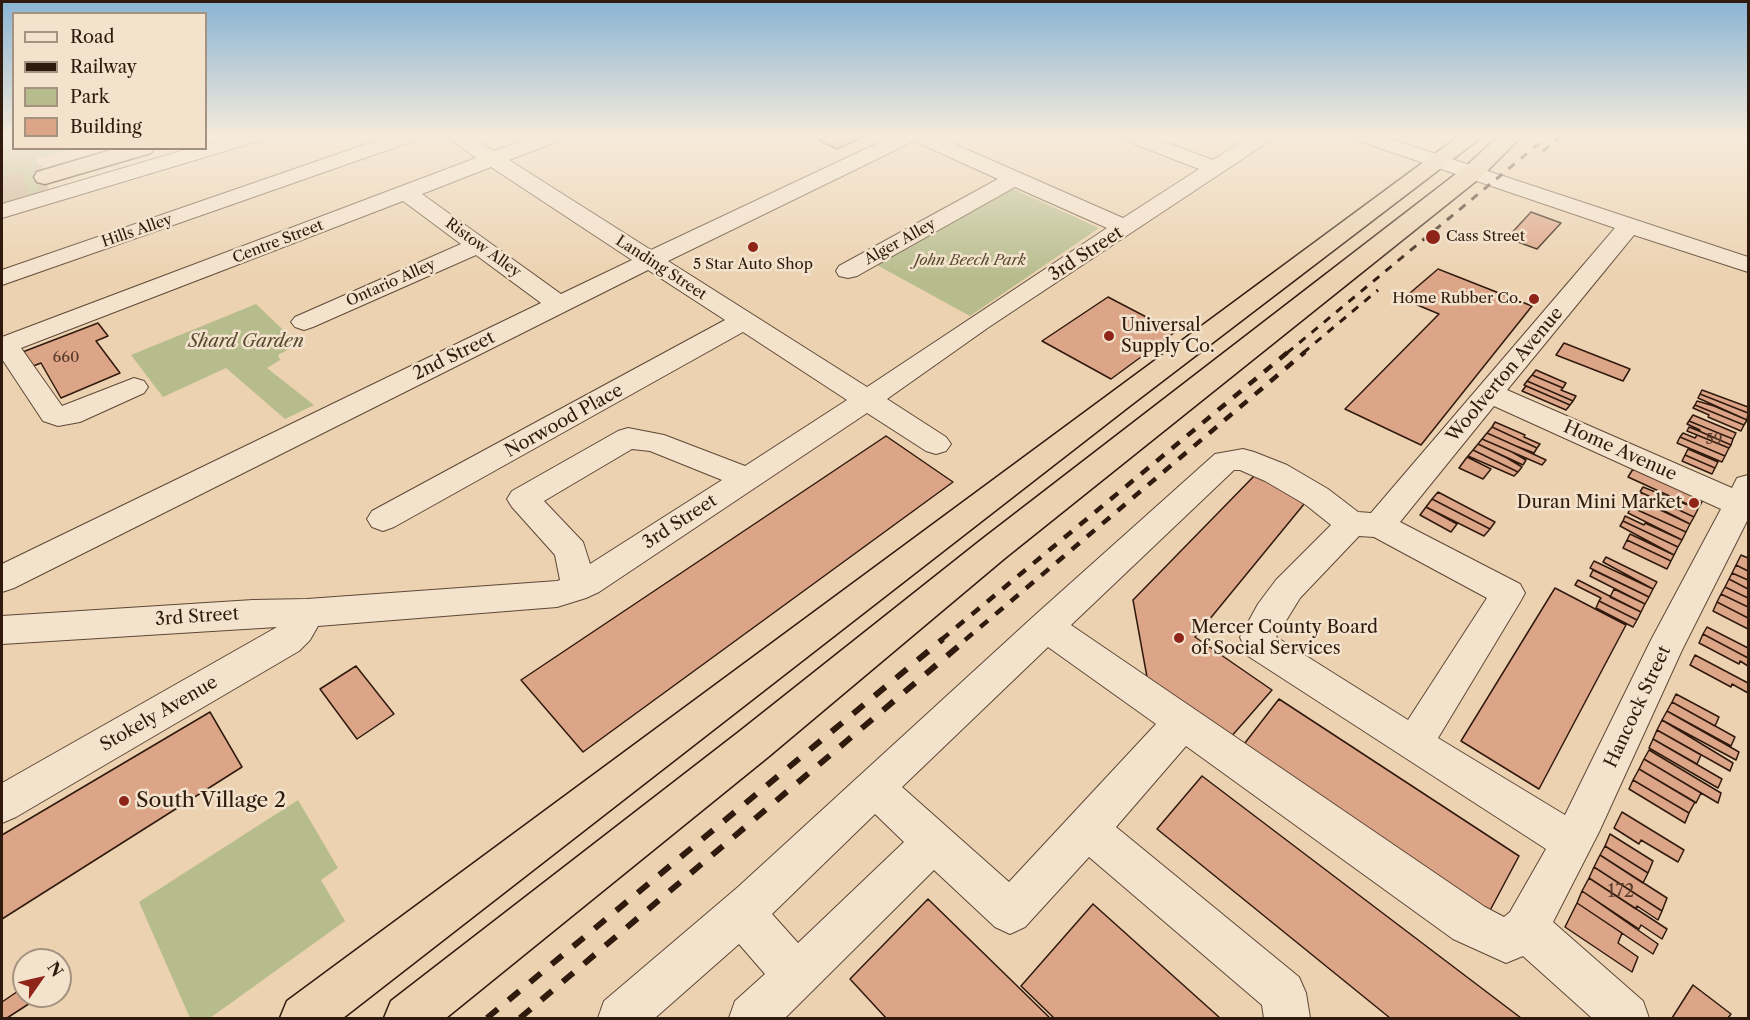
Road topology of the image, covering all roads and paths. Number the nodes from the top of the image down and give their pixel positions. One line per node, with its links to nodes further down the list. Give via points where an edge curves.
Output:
1 (94, 184): 13 (street)
2 (273, 184): 20 (street, Hills Alley)
3 (430, 184): 12 (street, Centre Street)
4 (530, 184): 17 (street, Landing Street)
5 (809, 184): 17 (street, 2nd Street)
6 (1005, 184): 19 (street, Alger Alley)
7 (1027, 184): 15 (street)
8 (1192, 184): 15 (street, 3rd Street)
9 (1431, 184): 48 (highway, via 1121,398)
10 (1435, 184): 49 (highway, via 993,549)
11 (1508, 184): 14 (street)
12 (406, 193): 16 (street, Ristow Alley); 24 (street, Centre Street)
13 (2, 211)
14 (1630, 225): 18 (street); 26 (street, Woolverton Avenue)
15 (1125, 228): 27 (street, 3rd Street)
16 (478, 245): 21 (street, Ristow Alley); 23 (street, Ontario Alley)
17 (649, 261): 21 (street, 2nd Street); 22 (street, Landing Street)
18 (1749, 265)
19 (848, 271)
20 (2, 278)
21 (559, 304): 33 (street, 2nd Street)
22 (743, 321): 27 (street, Landing Street); 31 (street, Norwood Place)
23 (304, 322)
24 (4, 346): 25 (street, via 58,416 70,415)
25 (134, 387)
26 (1491, 394): 30 (street, Home Avenue); 32 (street, Woolverton Avenue)
27 (867, 399): 28 (street, Landing Street); 29 (street, 3rd Street)
28 (936, 444)
29 (744, 480): 34 (street, 3rd Street); 34 (street, via 727,469 654,442 628,438 523,499 571,551)
30 (1746, 499): 44 (street, Hancock Street, via 1664,650)
31 (383, 519)
32 (1365, 524): 36 (street, via 1276,473 1243,459 1226,461); 39 (street, via 1508,593); 39 (street, Woolverton Avenue, via 1288,589 1258,637 1261,646)
33 (2, 579)
34 (578, 587): 35 (street, 3rd Street, via 557,594)
35 (307, 613): 37 (street, 3rd Street); 41 (street, Stokely Avenue, via 286,641)
36 (1046, 626): 38 (street); 40 (street)
37 (2, 630)
38 (1182, 723): 42 (street); 46 (street, via 1469,923 1506,941)
39 (1414, 744): 44 (street)
40 (875, 788): 43 (street); 45 (street)
41 (2, 804)
42 (1086, 829): 43 (street, via 1010,912); 52 (street, via 1283,993)
43 (934, 842): 47 (street)
44 (1572, 842): 46 (street, Hancock Street)
45 (741, 913): 47 (street); 50 (street)
46 (1526, 928): 53 (street)
47 (796, 975): 51 (street)
48 (304, 1018)
49 (408, 1018)
50 (621, 1018)
51 (752, 1018)
52 (1287, 1018)
53 (1626, 1018)

